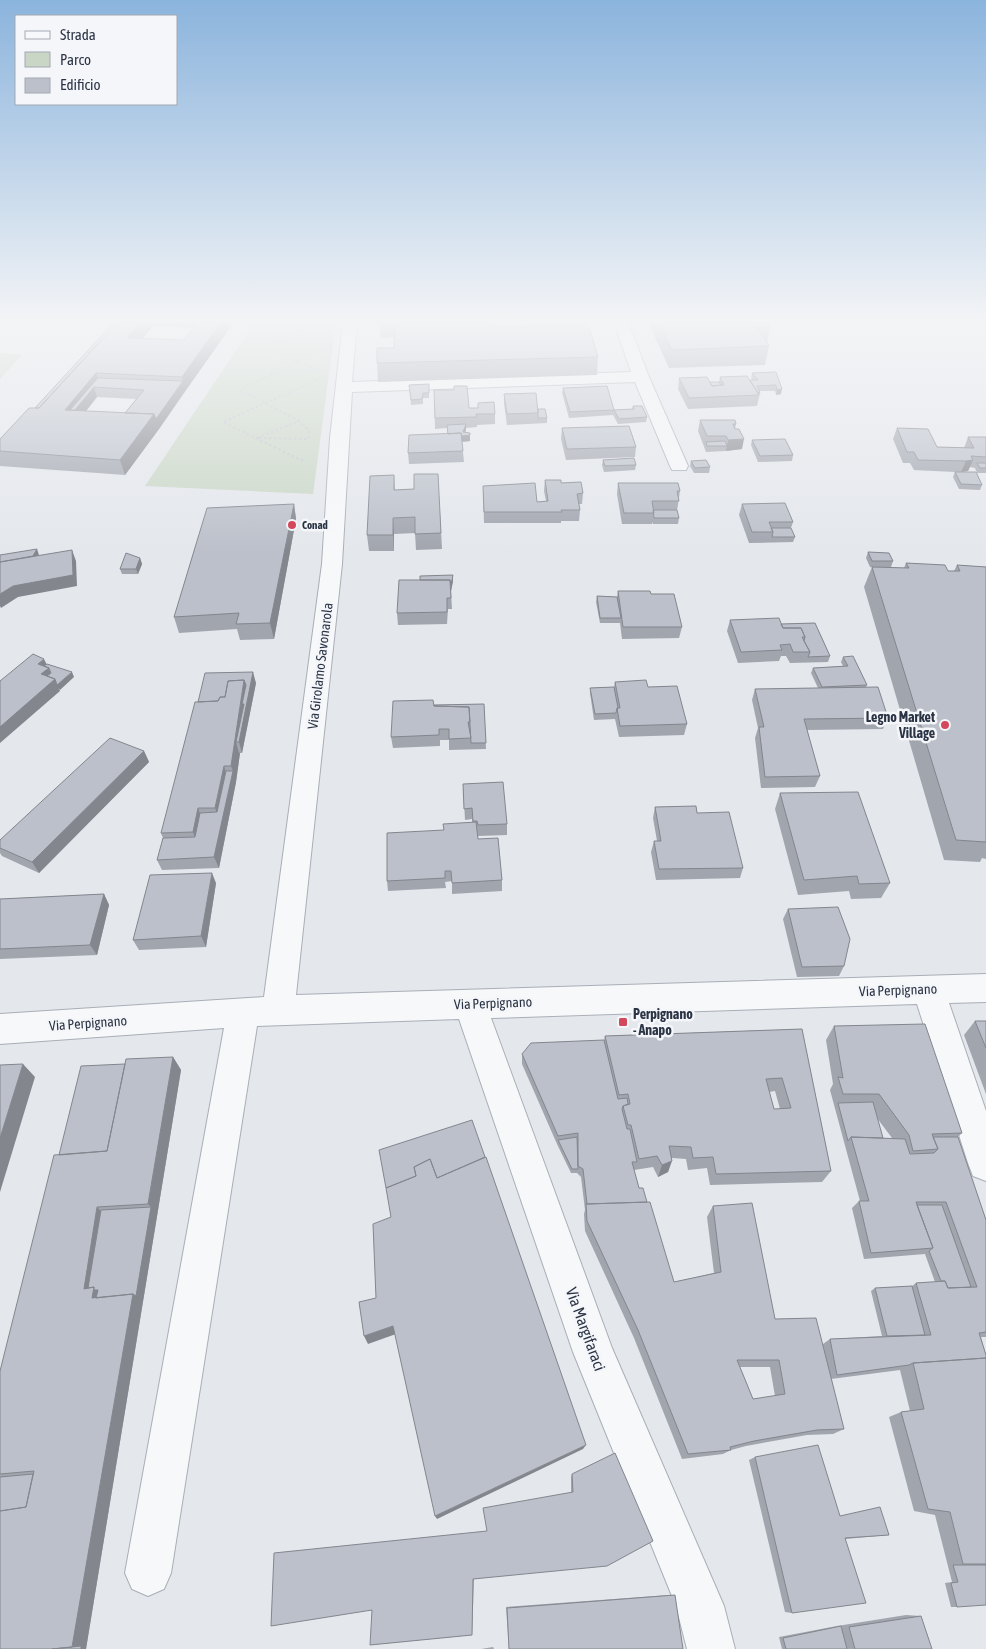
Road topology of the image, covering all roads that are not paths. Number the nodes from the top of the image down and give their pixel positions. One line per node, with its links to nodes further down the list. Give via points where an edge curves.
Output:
1 (342, 399): 7 (street, Via Girolamo Savonarola, via 332,564)
2 (650, 399): 3 (street)
3 (679, 466)
4 (986, 988): 5 (street, Via Perpignano)
5 (928, 989): 6 (street, Via Perpignano); 9 (street)
6 (470, 1004): 7 (street, Via Perpignano); 11 (street, Via Margifaraci, via 593,1352 700,1606)
7 (260, 1011): 8 (street, Via Perpignano); 10 (street, Via Girolamo Savonarola)
8 (0, 1030)
9 (986, 1163)
10 (148, 1573)
11 (711, 1649)

